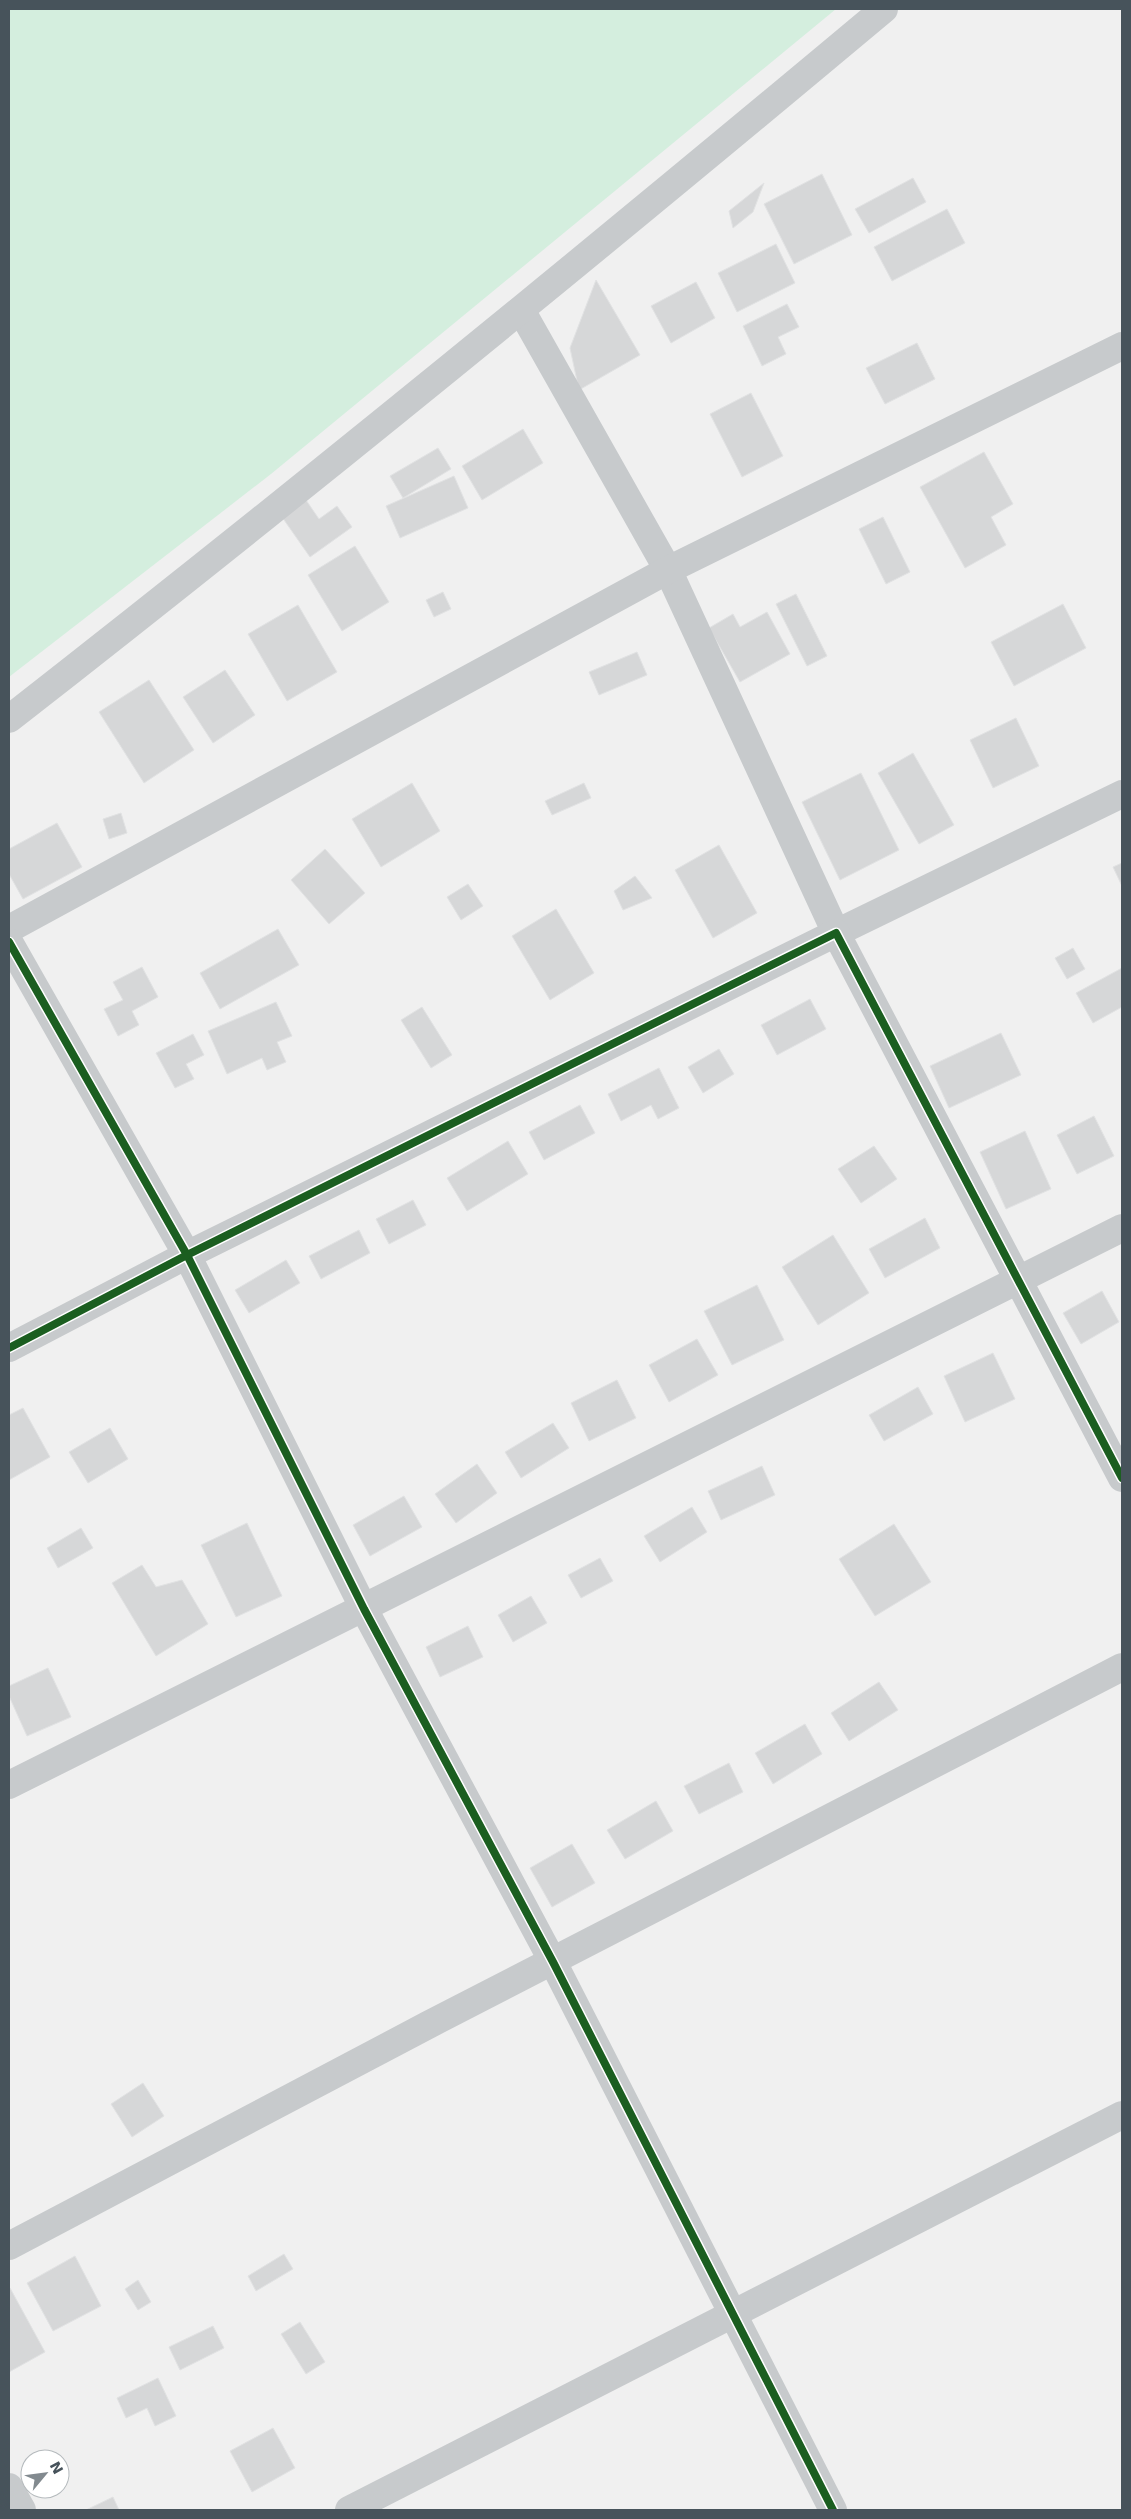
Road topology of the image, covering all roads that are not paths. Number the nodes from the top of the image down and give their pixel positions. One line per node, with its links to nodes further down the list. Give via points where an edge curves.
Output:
1 (884, 9): 2 (street)
2 (522, 310): 4 (street); 5 (street, via 232,545)
3 (1122, 346): 4 (street)
4 (668, 570): 7 (street); 8 (street)
5 (9, 719)
6 (1122, 794): 8 (street)
7 (9, 929)
8 (836, 934): 11 (street); 12 (street)
9 (9, 942): 11 (street)
10 (1122, 1228): 12 (street)
11 (187, 1255): 13 (street); 15 (street)
12 (1018, 1281): 14 (street); 15 (street)
13 (9, 1348)
14 (1122, 1478)
15 (364, 1609): 17 (street); 18 (street)
16 (1122, 1667): 18 (street)
17 (9, 1785)
18 (553, 1962): 20 (street); 21 (street)
19 (1122, 2115): 21 (street)
20 (9, 2246)
21 (734, 2314): 24 (street); 25 (street)
22 (9, 2487): 23 (street)
23 (22, 2510)
24 (350, 2510)
25 (833, 2510)

